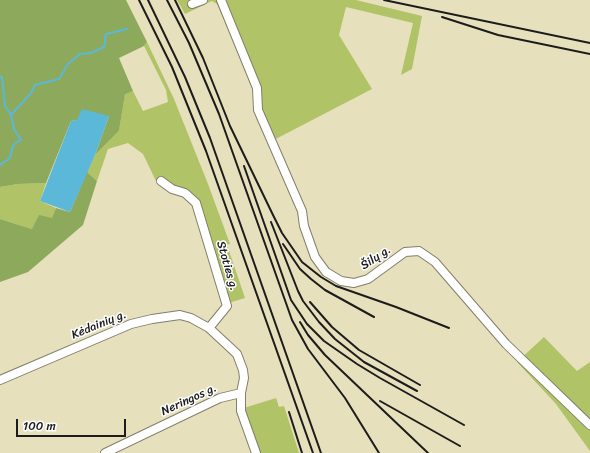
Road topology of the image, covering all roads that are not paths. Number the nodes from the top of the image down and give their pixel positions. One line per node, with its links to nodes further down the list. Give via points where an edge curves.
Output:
1 (203, 0): 3 (street)
2 (221, 0): 8 (street, Šilų g., via 258,88 258,110 302,211 304,226 315,257 326,272 341,282 354,283 368,279 405,252 419,251 435,262 506,344)
3 (192, 4)
4 (161, 181): 5 (street, Stoties g., via 172,189 185,193 196,203 227,306)
5 (209, 328): 6 (street, Kėdainių g., via 180,315 131,324); 7 (street, via 238,354 244,378)
6 (0, 380)
7 (241, 393): 9 (street, Neringos g., via 220,398); 10 (street, via 241,411)
8 (590, 425)
9 (105, 453)
10 (256, 453)

